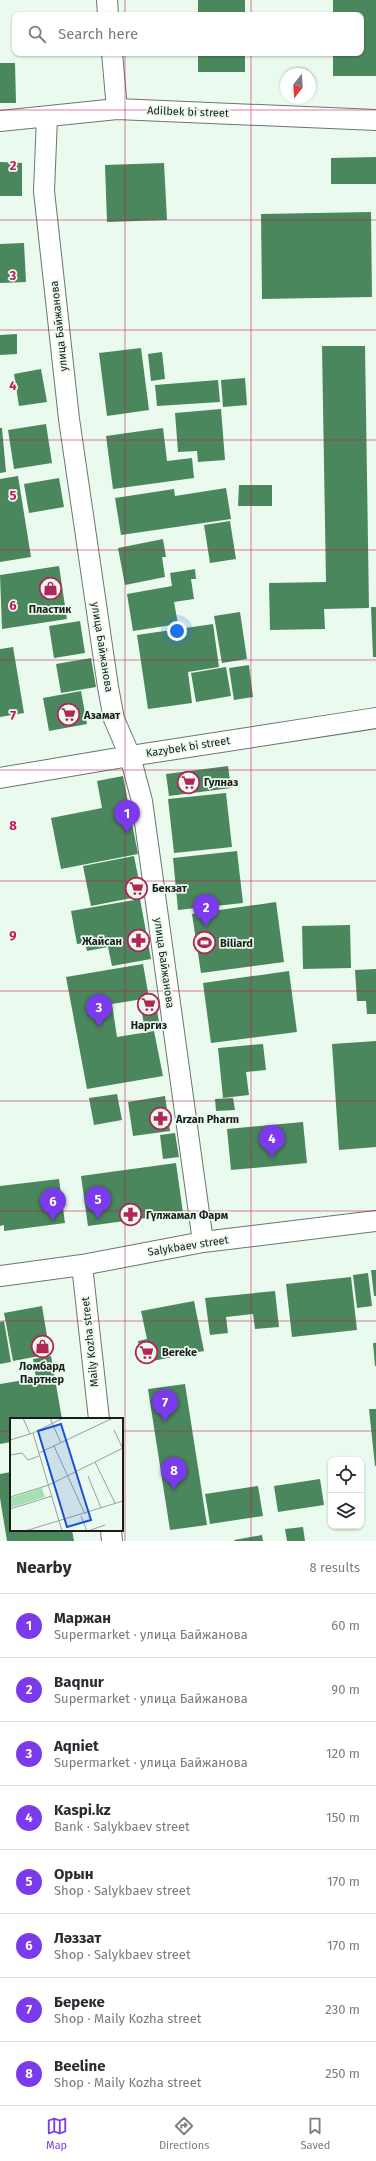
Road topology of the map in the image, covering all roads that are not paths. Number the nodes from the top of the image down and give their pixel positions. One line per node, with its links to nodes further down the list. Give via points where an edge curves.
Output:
1 (107, 0): 2 (street)
2 (108, 12)
3 (112, 56): 4 (street)
4 (117, 109): 5 (street, Adilbek bi street); 6 (street, Adilbek bi street)
5 (47, 117): 7 (street, Adilbek bi street); 9 (street, улица Байжанова, via 44,191 69,419 108,687 114,719)
6 (376, 120)
7 (0, 121)
8 (376, 718): 9 (street, Kazybek bi street)
9 (130, 756): 10 (street, Kazybek bi street); 12 (street, улица Байжанова, via 142,801)
10 (0, 778)
11 (376, 1221): 12 (street, Salykbaev street)
12 (203, 1242): 13 (street, Salykbaev street)
13 (82, 1265): 14 (street, Salykbaev street); 15 (street, Maily Kozha street)
14 (0, 1276)
15 (99, 1418)
16 (111, 1531): 17 (street)
17 (112, 1541)

